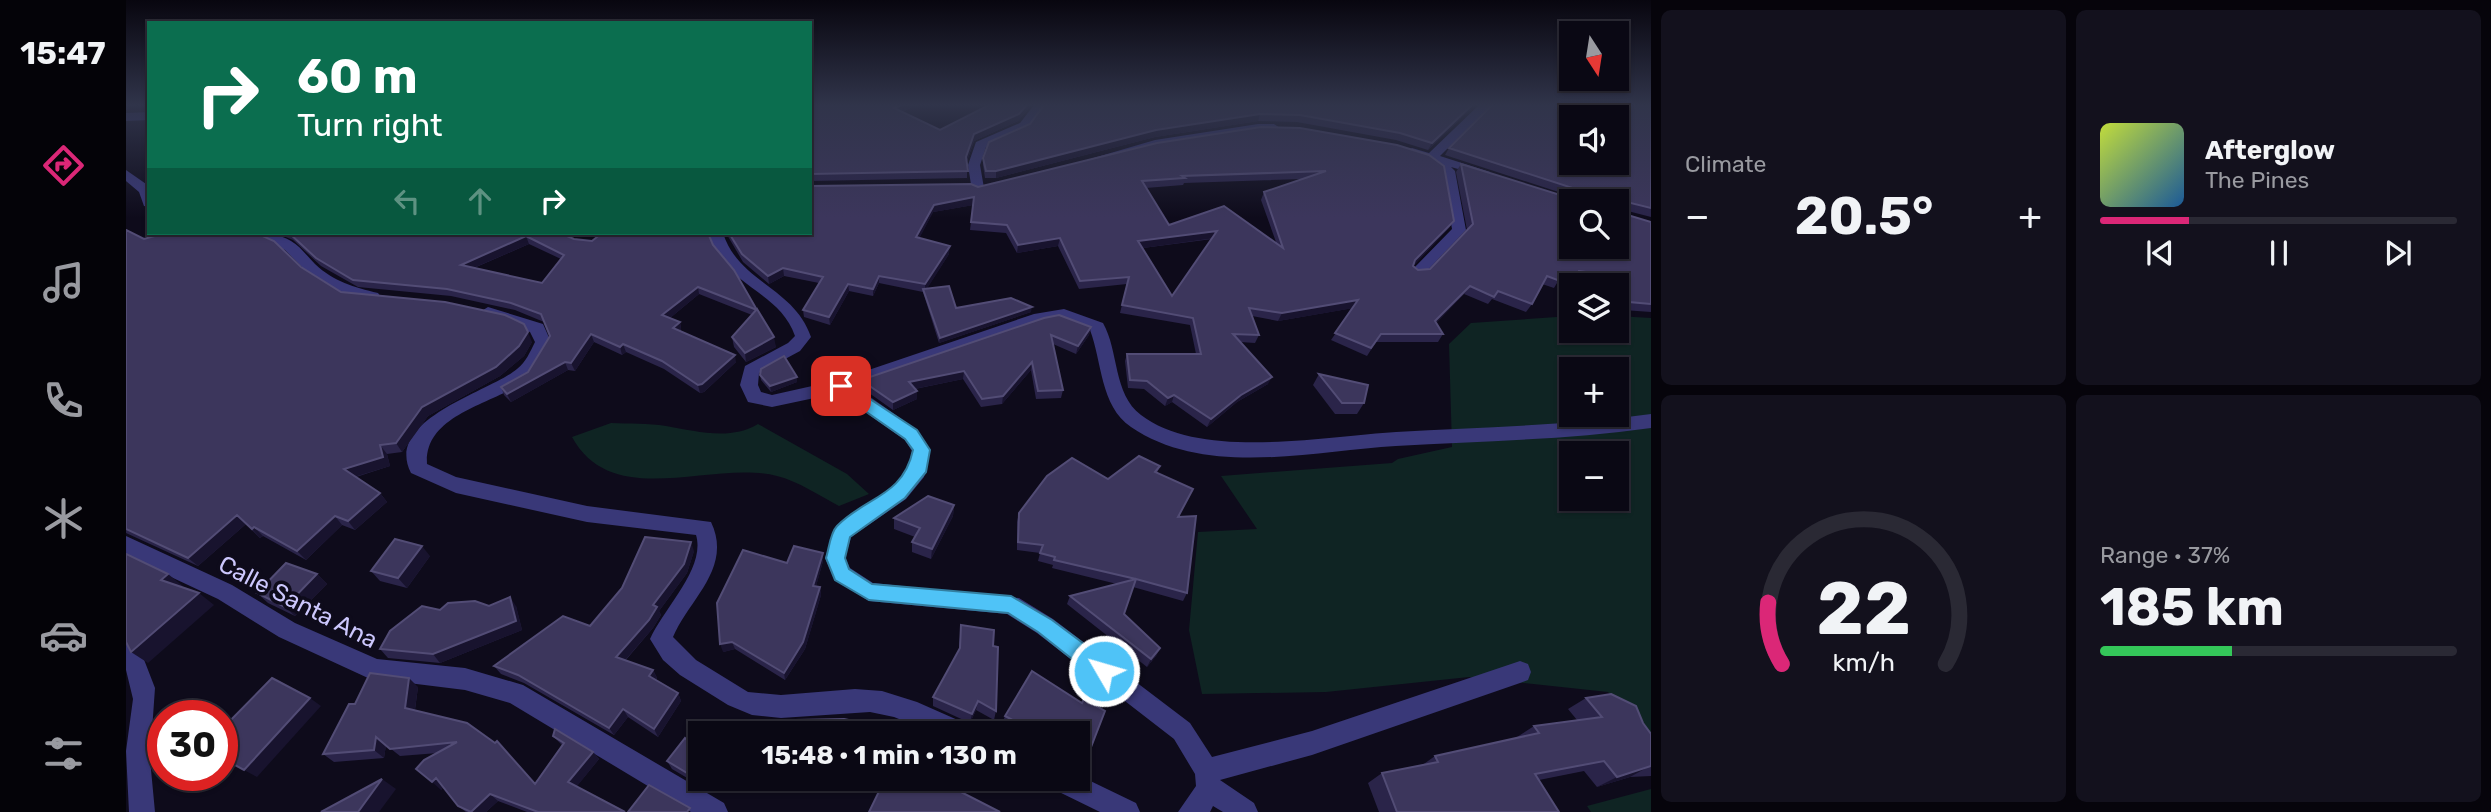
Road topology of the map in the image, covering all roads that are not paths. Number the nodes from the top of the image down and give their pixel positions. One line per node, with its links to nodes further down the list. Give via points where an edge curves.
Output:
1 (985, 143): 9 (street, via 974,165)
2 (1162, 143): 6 (street)
3 (1446, 143): 5 (street)
4 (1396, 147): 5 (street)
5 (1431, 158): 8 (street); 13 (street, via 1448,171 1459,230)
6 (1067, 167)
7 (126, 174): 10 (street)
8 (1495, 176)
9 (977, 187)
10 (147, 196)
11 (247, 235): 14 (street, via 287,245 314,271 353,295)
12 (717, 235): 16 (street, via 725,261 802,327 803,337 794,347 751,370 749,385 754,397 772,401)
13 (1418, 272)
14 (394, 299)
15 (472, 309): 21 (street, via 537,328 543,342 526,371 510,383 436,421 414,453 418,468 465,487 567,510 705,528 711,541 705,565 667,621 661,639 670,654 750,704 873,701)
16 (841, 386): 17 (street, via 1008,328 1064,314 1097,327 1119,404 1135,421 1161,434 1203,445 1304,448); 22 (street, via 911,435 921,450 917,472 899,493 842,532 835,558 842,574 869,592 1011,605 1182,731)
17 (1651, 421)
18 (126, 545): 25 (street, Calle Santa Ana, via 225,592 287,630 376,670 465,679 515,693)
19 (126, 651): 24 (street, via 141,670 147,698 138,751)
20 (1520, 672): 22 (street)
21 (934, 721)
22 (1208, 779): 27 (street, via 1200,805); 28 (street)
23 (1084, 791): 26 (street)
24 (142, 812)
25 (715, 812)
26 (1127, 812)
27 (1191, 812)
28 (1245, 812)

